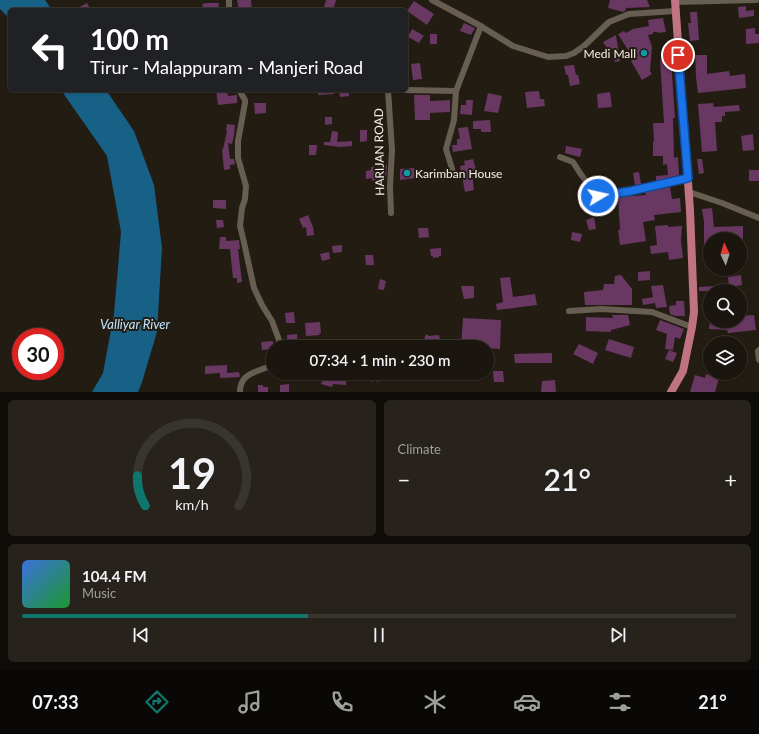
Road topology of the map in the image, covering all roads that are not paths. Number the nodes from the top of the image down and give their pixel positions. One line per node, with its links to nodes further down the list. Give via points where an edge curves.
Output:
1 (432, 0): 5 (street)
2 (756, 0): 3 (street)
3 (675, 1): 4 (main road)
4 (675, 11): 5 (street, via 628,14 609,22 584,46 566,56 548,57 512,46); 12 (main road)
5 (481, 26): 7 (street)
6 (409, 90): 7 (street)
7 (456, 91): 11 (street, via 454,120 446,149)
8 (240, 92): 18 (street, via 245,103 238,141 238,158 246,186 240,226 254,288)
9 (388, 92): 14 (street, HARIJAN ROAD, via 392,150)
10 (560, 157): 12 (street, via 573,162 598,196)
11 (453, 172)
12 (688, 178): 13 (main road)
13 (689, 192): 15 (street); 17 (main road, via 694,291)
14 (391, 213)
15 (759, 218)
16 (568, 311): 17 (street, via 601,309 652,312)
17 (692, 327): 23 (main road, via 683,371)
18 (279, 340)
19 (759, 350): 20 (street)
20 (759, 360)
21 (266, 368): 22 (street, via 246,375)
22 (240, 392)
23 (671, 392)

